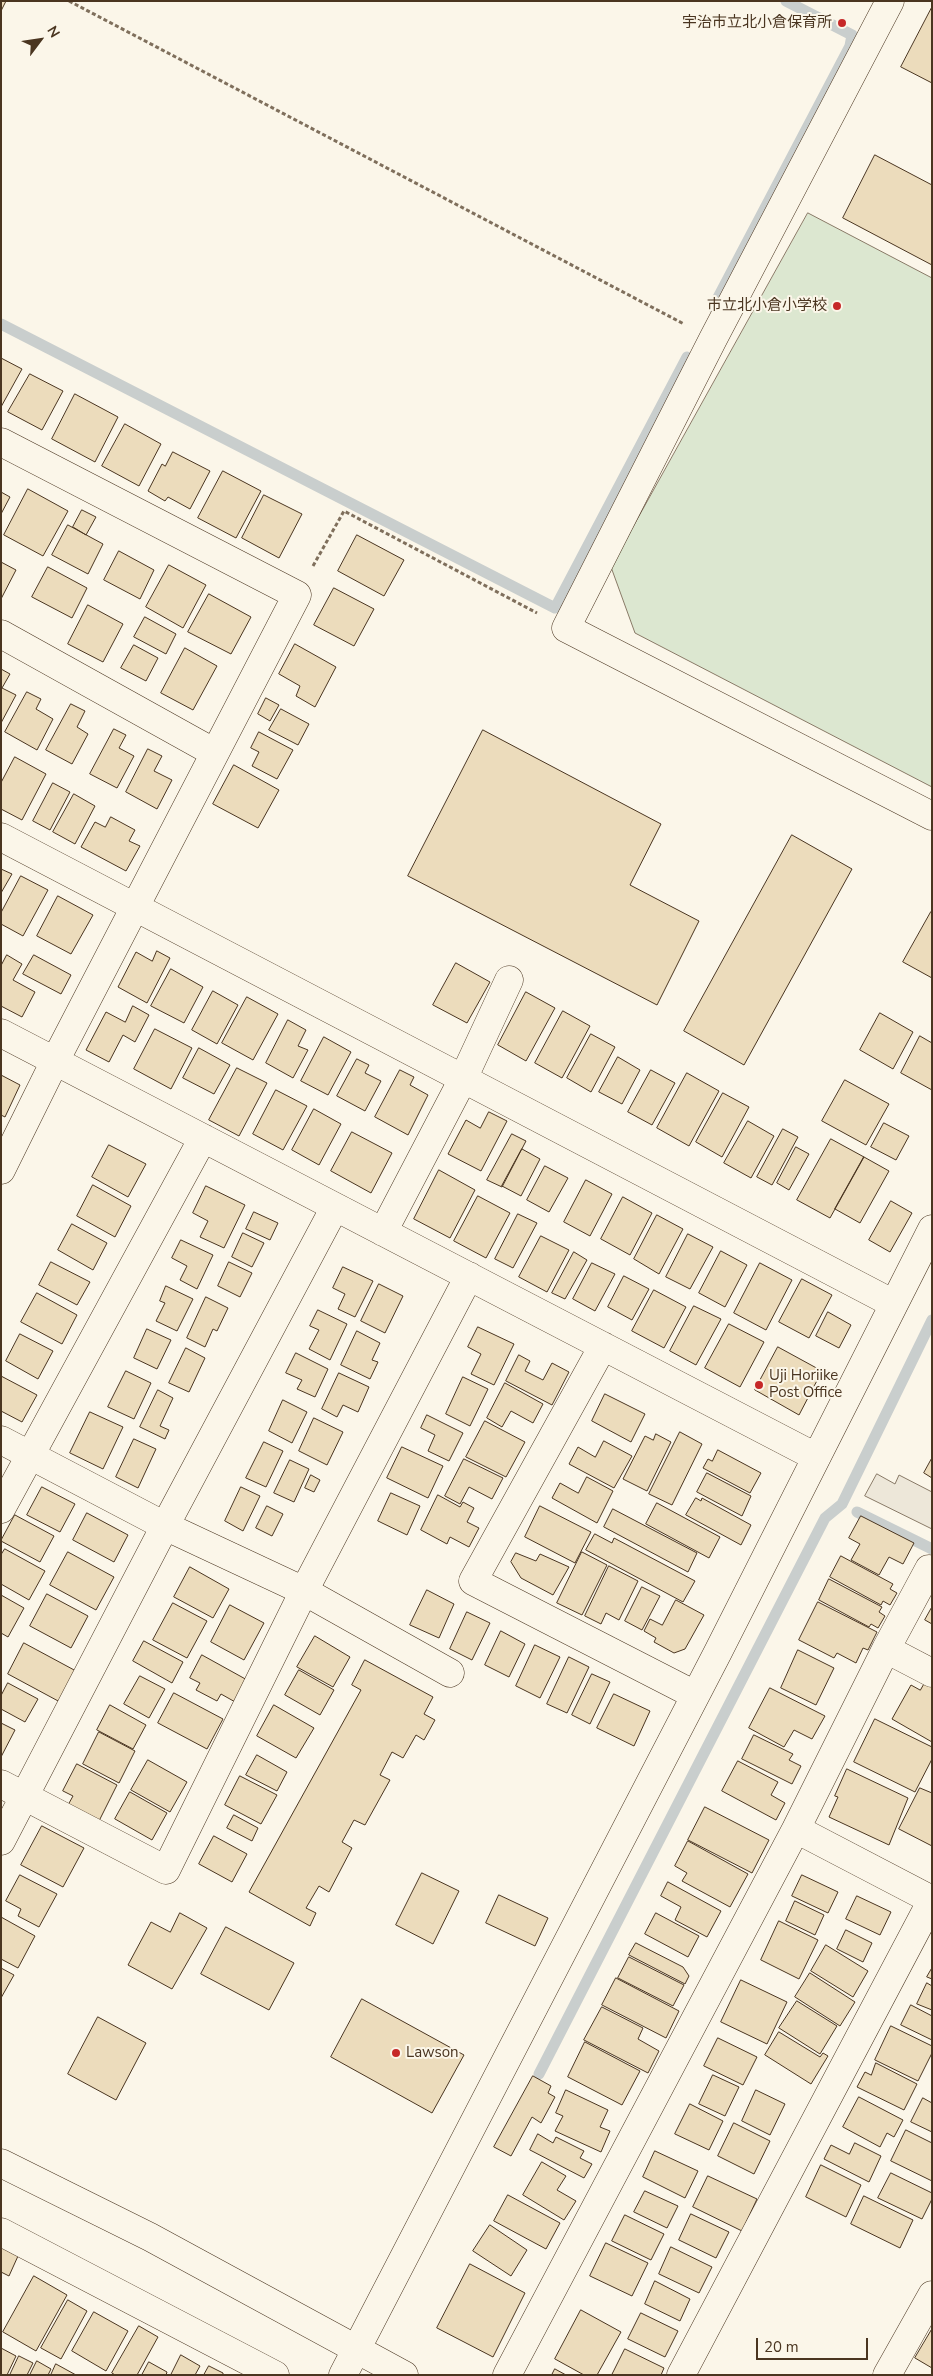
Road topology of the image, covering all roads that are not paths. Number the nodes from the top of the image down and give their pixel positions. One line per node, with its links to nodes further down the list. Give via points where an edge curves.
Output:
1 (890, 1): 5 (street, via 566,628)
2 (1, 442): 4 (street, via 296,595)
3 (1, 634): 4 (street)
4 (215, 753): 7 (street)
5 (932, 816)
6 (1, 837): 7 (street)
7 (134, 907): 10 (street); 11 (street)
8 (509, 980): 11 (street)
9 (1, 1033): 10 (street)
10 (55, 1061): 12 (street); 13 (street)
11 (463, 1079): 16 (street); 18 (street)
12 (202, 1138): 14 (street); 21 (street)
13 (1, 1170)
14 (335, 1207): 16 (street); 24 (street)
15 (932, 1229): 18 (street)
16 (383, 1232): 17 (street)
17 (469, 1276): 19 (street); 26 (street)
18 (894, 1304): 22 (street)
19 (603, 1346): 22 (street); 30 (street, via 474,1581)
20 (1, 1440): 21 (street)
21 (30, 1456): 23 (street); 24 (street)
22 (816, 1457): 30 (street)
23 (1, 1509)
24 (165, 1526): 26 (street); 31 (street)
25 (930, 1569): 27 (street)
26 (304, 1591): 29 (street); 31 (street, via 166,1870)
27 (886, 1649): 28 (street); 32 (street)
28 (932, 1673)
29 (450, 1674)
30 (696, 1694): 37 (street)
31 (13, 1790): 33 (street)
32 (796, 1829): 41 (street); 42 (street, via 932,1900)
33 (1, 1841)
34 (1, 2163): 37 (street, via 150,2237)
35 (1, 2232): 38 (street)
36 (932, 2295): 43 (street)
37 (356, 2350): 39 (street); 40 (street)
38 (275, 2375)
39 (343, 2375)
40 (404, 2375)
41 (506, 2375)
42 (682, 2375)
43 (887, 2375)

